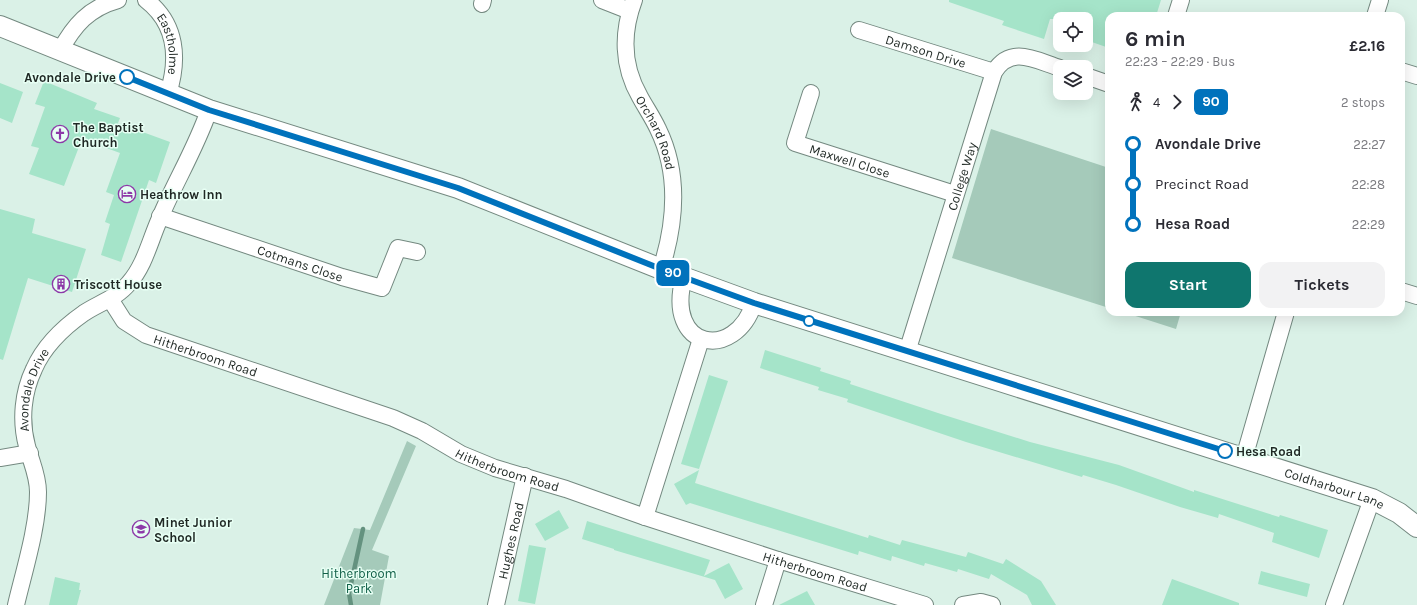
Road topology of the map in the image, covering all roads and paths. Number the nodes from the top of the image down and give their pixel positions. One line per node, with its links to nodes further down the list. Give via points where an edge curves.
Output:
1 (118, 0): 11 (street, via 95,8 84,16 73,28)
2 (146, 0): 19 (street, Eastholme, via 163,19 174,42 174,76)
3 (602, 0): 6 (street)
4 (1181, 0): 7 (street)
5 (1380, 0): 8 (street)
6 (632, 5): 24 (street, Orchard Road, via 625,36 628,68 635,88 664,144 673,186 672,230)
7 (1177, 12)
8 (1376, 12)
9 (0, 26): 11 (street, Coldharbour Lane)
10 (859, 30): 13 (street, Damson Drive)
11 (60, 50): 19 (street, Coldharbour Lane)
12 (1053, 66): 13 (street, College Way, via 1012,56 1002,60)
13 (994, 72): 21 (street, College Way)
14 (1405, 72): 15 (street)
15 (1417, 76)
16 (1093, 78): 17 (street)
17 (1105, 83)
18 (811, 93): 21 (street, Maxwell Close, via 794,143)
19 (168, 94): 20 (street, Coldharbour Lane)
20 (209, 110): 22 (street, Avondale Drive); 24 (street, Coldharbour Lane, via 458,188)
21 (955, 194): 32 (street, College Way)
22 (160, 216): 23 (street, Cotmans Close, via 342,278 382,288 398,248); 28 (street, Avondale Drive, via 137,272 124,289)
23 (417, 252)
24 (661, 269): 25 (street, Coldharbour Lane)
25 (684, 277): 29 (street, Coldharbour Lane); 31 (street, via 680,297 682,319 691,333)
26 (1405, 292): 27 (street)
27 (1417, 296)
28 (110, 300): 33 (street, Avondale Drive, via 84,313 67,327 50,343 34,368 23,410); 36 (street, Hitherbroom Road, via 124,321 146,335 393,418 422,431 460,454 495,468)
29 (754, 303): 31 (street, via 747,318 730,335 716,341); 32 (street, Coldharbour Lane)
30 (1285, 316): 35 (street)
31 (701, 339): 38 (street)
32 (907, 352): 35 (street, Coldharbour Lane)
33 (30, 453): 34 (street); 41 (street, Avondale Drive, via 37,478 38,500)
34 (0, 458)
35 (1244, 458): 37 (street, Coldharbour Lane)
36 (525, 476): 38 (street, Hitherbroom Road); 42 (street, Hughes Road)
37 (1372, 499): 39 (street, Coldharbour Lane, via 1399,513); 47 (street)
38 (645, 517): 40 (street, Hitherbroom Road)
39 (1417, 527)
40 (778, 560): 43 (street); 44 (street, Hitherbroom Road)
41 (16, 605)
42 (496, 605)
43 (764, 605)
44 (925, 605)
45 (963, 605): 46 (street, via 981,602)
46 (992, 605)
47 (1334, 605)

